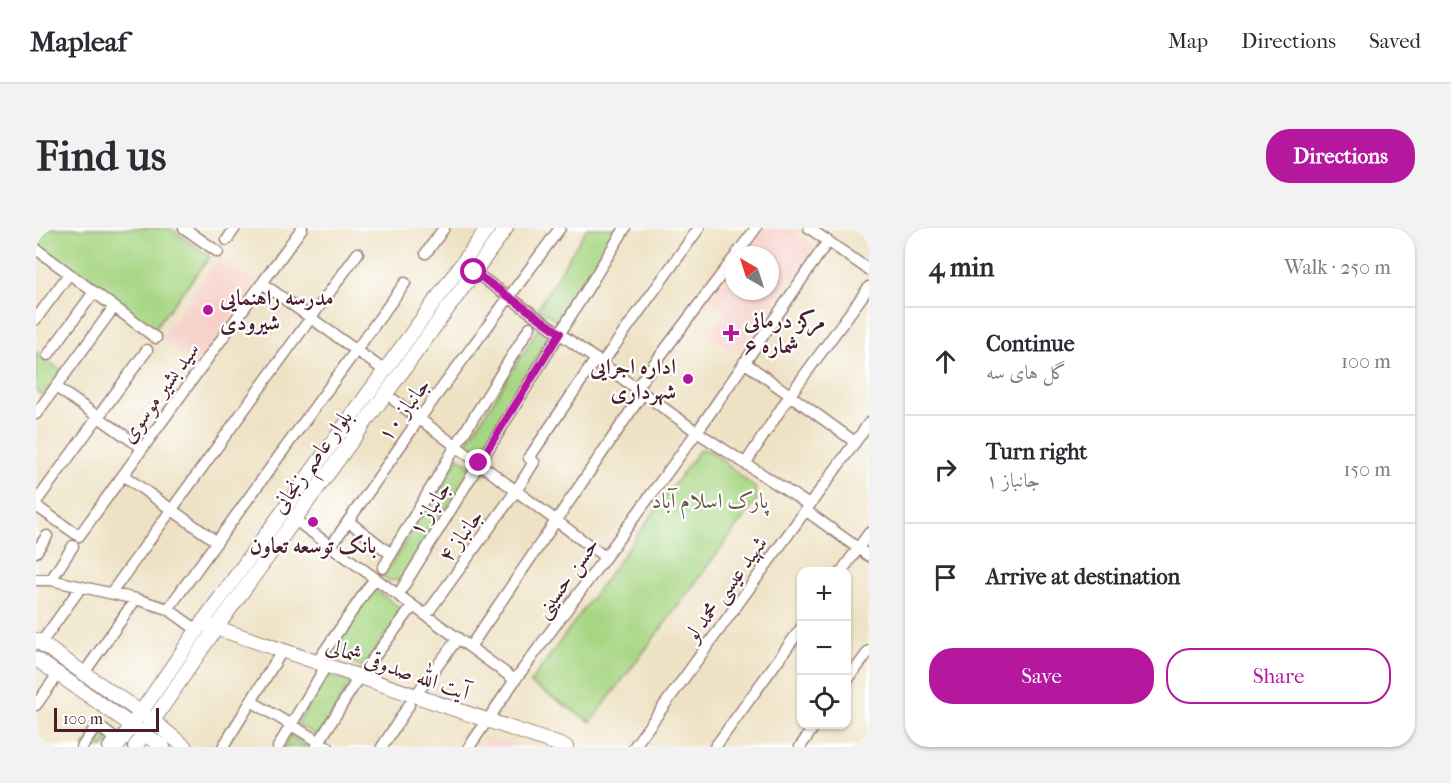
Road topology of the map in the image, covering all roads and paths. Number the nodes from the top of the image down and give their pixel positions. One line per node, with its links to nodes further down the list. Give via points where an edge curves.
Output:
1 (39, 228): 13 (street)
2 (184, 228): 18 (street)
3 (235, 228): 14 (street)
4 (302, 228): 25 (street, سید بشیر موسوی)
5 (444, 228): 20 (street)
6 (488, 228): 41 (main road, بلوار عاصم زنجانی)
7 (506, 228): 23 (main road, بلوار عاصم زنجانی)
8 (560, 228): 29 (street, جانباز ۱۰)
9 (625, 228): 34 (street, جانباز ۱)
10 (699, 228): 39 (street)
11 (756, 228): 16 (street)
12 (816, 230): 15 (street)
13 (36, 232)
14 (227, 240)
15 (828, 241): 22 (street); 40 (street, حسن حسینی)
16 (742, 246)
17 (36, 249): 24 (street)
18 (218, 252)
19 (358, 253): 31 (street)
20 (426, 253)
21 (725, 270): 43 (street)
22 (869, 270)
23 (474, 272): 29 (street); 62 (main road, بلوار عاصم زنجانی)
24 (69, 274): 28 (street); 32 (street)
25 (262, 283): 31 (street); 53 (street, سید بشیر موسوی)
26 (405, 283): 37 (street)
27 (869, 287): 44 (street)
28 (94, 292): 30 (street); 38 (street)
29 (509, 297): 34 (street); 48 (street, جانباز ۱۰)
30 (114, 307): 35 (street); 42 (street)
31 (310, 318): 37 (street); 60 (street)
32 (36, 319)
33 (530, 327): 52 (street)
34 (560, 333): 39 (street); 54 (street, جانباز ۱)
35 (156, 338)
36 (147, 350): 47 (street)
37 (354, 351): 41 (street); 66 (street)
38 (48, 355)
39 (599, 361): 43 (street); 57 (street, جانباز ۴, via 529,458 534,462)
40 (744, 362): 44 (street); 50 (street, حسن حسینی)
41 (384, 371): 86 (main road, بلوار عاصم زنجانی)
42 (56, 387): 46 (street); 47 (street)
43 (640, 390): 50 (street); 61 (street)
44 (790, 395): 51 (street); 55 (street)
45 (394, 400): 48 (street)
46 (36, 414)
47 (98, 417): 53 (street); 58 (street)
48 (419, 419): 52 (street); 63 (street, جانباز ۱۰)
49 (869, 423): 51 (street, شهید عیسی محمد لو)
50 (697, 432): 55 (street); 72 (street, حسن حسینی)
51 (855, 442): 59 (street, شهید عیسی محمد لو)
52 (456, 446): 54 (street); 71 (street)
53 (142, 448): 56 (street, سید بشیر موسوی)
54 (479, 463): 57 (street); 81 (street, جانباز ۱)
55 (745, 464): 59 (street)
56 (123, 475): 58 (street, سید بشیر موسوی, via 79,536); 60 (street)
57 (516, 491): 61 (street); 85 (street, جانباز ۴)
58 (36, 504)
59 (807, 508): 69 (street); 124 (street, شهید عیسی محمد لو)
60 (172, 511): 66 (street); 80 (street)
61 (555, 519): 72 (street); 91 (street)
62 (295, 520): 68 (street); 87 (main road, بلوار عاصم زنجانی)
63 (348, 521): 68 (street, جانباز ۱۰); 71 (street)
64 (869, 533): 69 (street)
65 (47, 536): 70 (street)
66 (217, 542): 84 (street)
67 (74, 546): 78 (street)
68 (331, 546): 76 (street)
69 (858, 548): 73 (street); 74 (street)
70 (36, 552)
71 (392, 554): 75 (street)
72 (605, 556): 100 (street, حسن حسینی)
73 (869, 556)
74 (845, 567)
75 (383, 568)
76 (375, 578): 81 (street); 95 (street)
77 (36, 580): 78 (street)
78 (51, 580): 79 (street)
79 (81, 587): 80 (street); 90 (street)
80 (111, 593): 82 (street)
81 (398, 595): 83 (street)
82 (136, 599): 84 (street); 97 (street)
83 (413, 606): 85 (street); 99 (street)
84 (168, 609): 86 (street)
85 (426, 615): 89 (street)
86 (200, 626): 87 (main road, آیت الله صدوقی شمالی); 105 (main road, بلوار عاصم زنجانی)
87 (216, 628): 92 (main road, آیت الله صدوقی شمالی); 107 (main road, بلوار عاصم زنجانی)
88 (797, 633): 125 (street)
89 (458, 638): 91 (street); 101 (street)
90 (38, 642): 97 (main road)
91 (470, 647): 100 (street)
92 (282, 651): 95 (main road, آیت الله صدوقی شمالی); 102 (street)
93 (869, 651): 98 (street)
94 (36, 659): 96 (main road)
95 (321, 664): 99 (main road, آیت الله صدوقی شمالی); 108 (street)
96 (58, 674): 103 (street); 104 (main road)
97 (84, 674): 105 (main road)
98 (851, 675)
99 (359, 676): 101 (main road, آیت الله صدوقی شمالی); 112 (street)
100 (515, 680): 106 (street, حسن حسینی)
101 (412, 700): 106 (main road, آیت الله صدوقی شمالی); 121 (street)
102 (251, 701): 108 (street); 119 (street)
103 (36, 705)
104 (105, 707): 109 (main road); 113 (street)
105 (141, 712): 107 (main road); 109 (main road, بلوار عاصم زنجانی)
106 (487, 720): 122 (street, حسن حسینی); 123 (main road, آیت الله صدوقی شمالی)
107 (153, 721): 111 (main road, بلوار عاصم زنجانی); 118 (main road)
108 (292, 725): 112 (street); 120 (street)
109 (131, 726): 111 (main road); 116 (main road)
110 (813, 729): 126 (street)
111 (141, 739): 117 (main road)
112 (321, 745)
113 (76, 747)
114 (82, 747): 115 (street, via 97,725 114,738)
115 (108, 747)
116 (117, 747)
117 (163, 747)
118 (185, 747)
119 (223, 747)
120 (278, 747)
121 (382, 747)
122 (469, 747)
123 (567, 747)
124 (634, 747)
125 (715, 747)
126 (800, 747)

